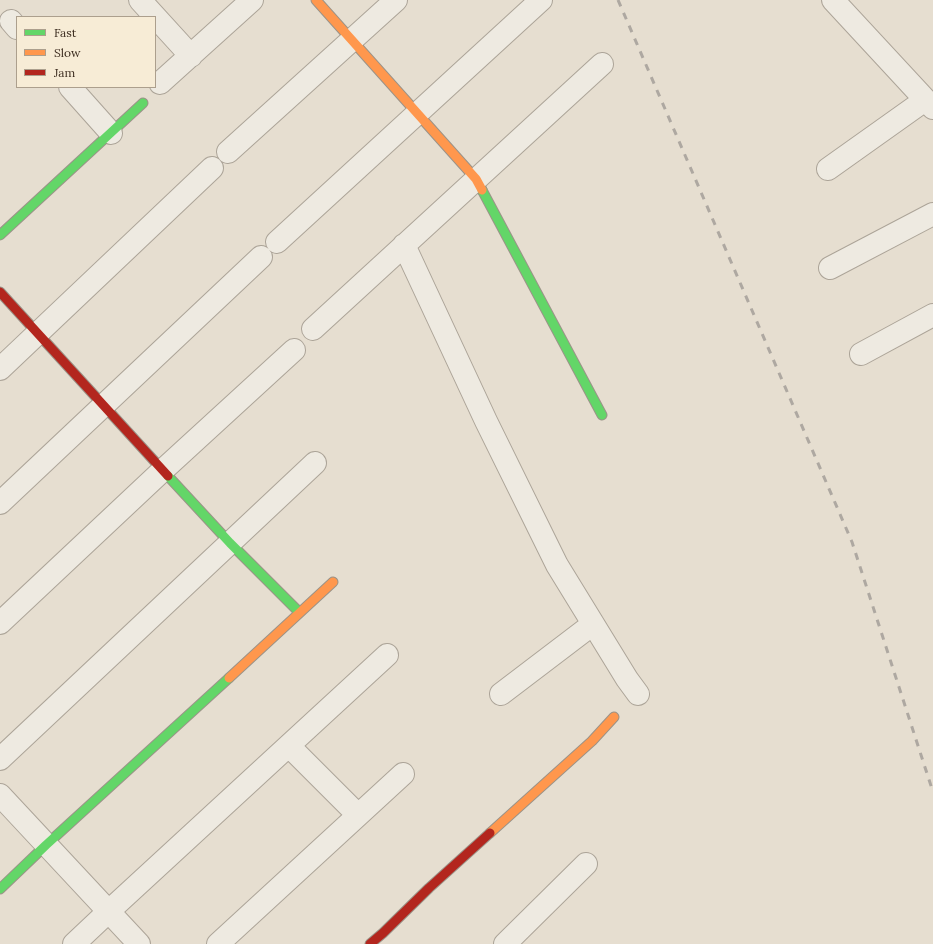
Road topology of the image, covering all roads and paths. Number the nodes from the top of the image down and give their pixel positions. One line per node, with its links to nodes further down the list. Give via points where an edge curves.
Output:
1 (140, 0): 7 (street)
2 (252, 0): 10 (street)
3 (316, 0): 9 (street)
4 (396, 0): 9 (street)
5 (541, 0): 16 (street)
6 (833, 0): 15 (street)
7 (155, 16)
8 (156, 18): 10 (street)
9 (352, 40): 16 (street); 18 (street)
10 (191, 56): 12 (street)
11 (602, 64): 21 (street)
12 (160, 83)
13 (71, 88): 17 (street)
14 (143, 103): 17 (street)
15 (929, 104): 20 (street)
16 (417, 113): 21 (street); 24 (street)
17 (111, 132): 23 (street)
18 (228, 152)
19 (212, 168): 31 (street)
20 (828, 169)
21 (476, 179): 25 (street); 36 (street)
22 (933, 214): 27 (street)
23 (0, 235)
24 (277, 242)
25 (404, 245): 30 (street); 44 (street, via 557,565)
26 (261, 257): 35 (street)
27 (830, 268)
28 (0, 292): 31 (street)
29 (933, 314): 33 (street)
30 (313, 329)
31 (38, 334): 34 (street); 35 (street)
32 (294, 350): 38 (street)
33 (861, 354)
34 (0, 369)
35 (104, 405): 38 (street); 39 (street)
36 (602, 415)
37 (315, 463): 40 (street)
38 (163, 470): 40 (street); 43 (street)
39 (0, 503)
40 (230, 543): 42 (street); 50 (street)
41 (333, 582): 42 (street)
42 (299, 612): 54 (street)
43 (0, 623)
44 (593, 624): 46 (street); 47 (street)
45 (387, 656): 49 (street)
46 (501, 694)
47 (638, 694)
48 (614, 717): 58 (street, via 592,741 429,888)
49 (289, 746): 53 (street); 57 (street)
50 (0, 759)
51 (402, 774): 53 (street)
52 (0, 795): 54 (street)
53 (358, 815): 61 (street)
54 (46, 845): 56 (street); 57 (street)
55 (586, 864): 62 (street)
56 (0, 889)
57 (109, 911): 59 (street); 60 (street)
58 (382, 940)
59 (74, 944)
60 (139, 944)
61 (218, 944)
62 (505, 944)

